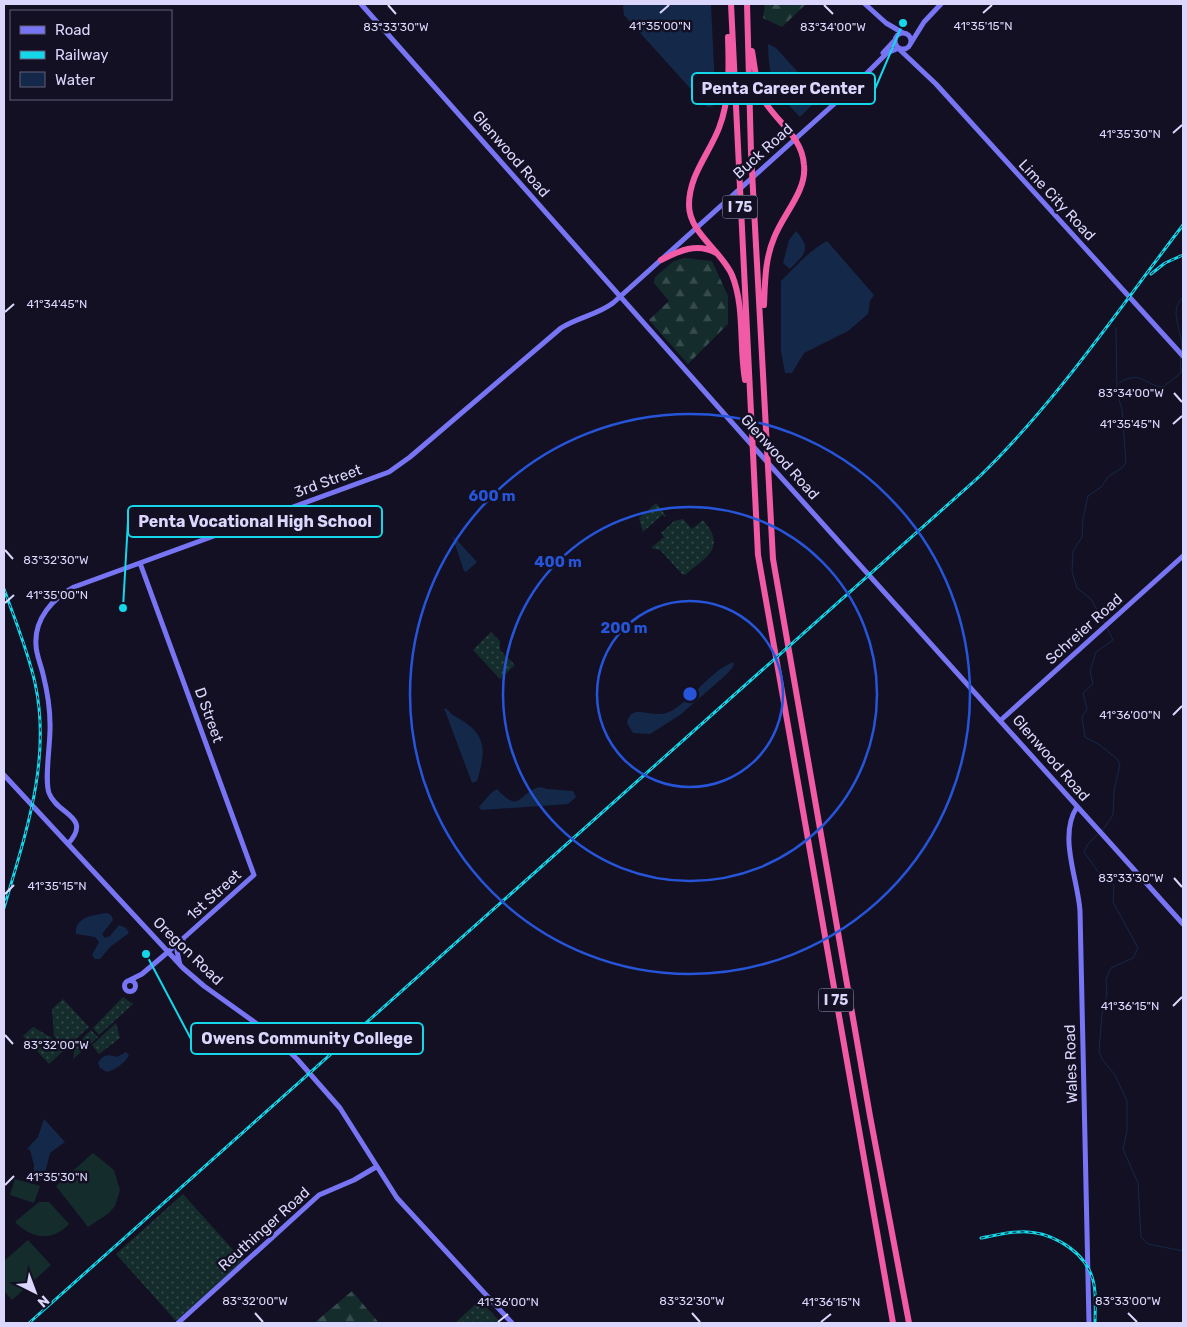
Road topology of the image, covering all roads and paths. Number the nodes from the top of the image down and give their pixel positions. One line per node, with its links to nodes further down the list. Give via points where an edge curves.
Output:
1 (361, 4): 19 (street, Glenwood Road)
2 (729, 4): 16 (highway, via 724,110 719,128 689,191 691,217); 22 (highway, I 75)
3 (747, 4): 6 (highway, I 75)
4 (865, 4): 8 (street)
5 (941, 4): 7 (street)
6 (748, 22): 15 (highway, via 760,92); 20 (highway, I 75, via 751,153)
7 (924, 22): 9 (street, via 913,32); 11 (street)
8 (888, 24): 9 (street); 10 (street)
9 (905, 33): 10 (street, Buck Road); 11 (street, Lime City Road, via 911,37)
10 (895, 39): 12 (street); 14 (street, Buck Road)
11 (910, 45): 12 (street); 13 (street, Lime City Road)
12 (899, 48): 13 (street, Lime City Road); 14 (street, Buck Road, via 887,53)
13 (913, 60): 21 (street, Lime City Road)
14 (876, 64): 15 (street, Buck Road)
15 (796, 139): 16 (street, Buck Road); 20 (highway, via 804,158 804,177 770,249)
16 (697, 228): 17 (highway); 18 (street, Buck Road)
17 (720, 256): 18 (highway, via 710,250 688,248); 22 (highway, via 731,274 737,294)
18 (661, 260): 19 (street, Buck Road)
19 (621, 297): 24 (street, 3rd Street, via 603,310 562,328 395,468); 25 (street, Glenwood Road)
20 (762, 331): 41 (highway, I 75, via 773,559)
21 (1183, 356)
22 (750, 410): 40 (highway, I 75, via 758,556 772,646)
23 (1183, 556): 25 (street, Schreier Road)
24 (140, 563): 28 (street, 3rd Street, via 63,593 49,606 39,627 36,644 50,722 48,788 55,803 76,824 76,833); 29 (street, D Street)
25 (1001, 720): 27 (street, Glenwood Road)
26 (4, 774): 28 (street, Oregon Road)
27 (1077, 807): 30 (street, Glenwood Road); 42 (street, Wales Road, via 1068,840 1080,911)
28 (68, 844): 32 (street, Oregon Road)
29 (254, 875): 31 (street, 1st Street)
30 (1183, 924)
31 (185, 937): 32 (street, 1st Street); 33 (street, via 177,951)
32 (168, 952): 33 (street, Oregon Road); 34 (street, 1st Street)
33 (180, 965): 37 (street, Oregon Road, via 267,1031 297,1059 349,1120)
34 (142, 974): 35 (street); 36 (street)
35 (130, 980): 36 (street); 36 (street, via 125,983 126,990 133,991)
36 (135, 985)
37 (376, 1167): 38 (street, Reuthinger Road, via 319,1195); 39 (street, Oregon Road, via 406,1208)
38 (178, 1323)
39 (512, 1323)
40 (893, 1323)
41 (909, 1323)
42 (1089, 1323)

